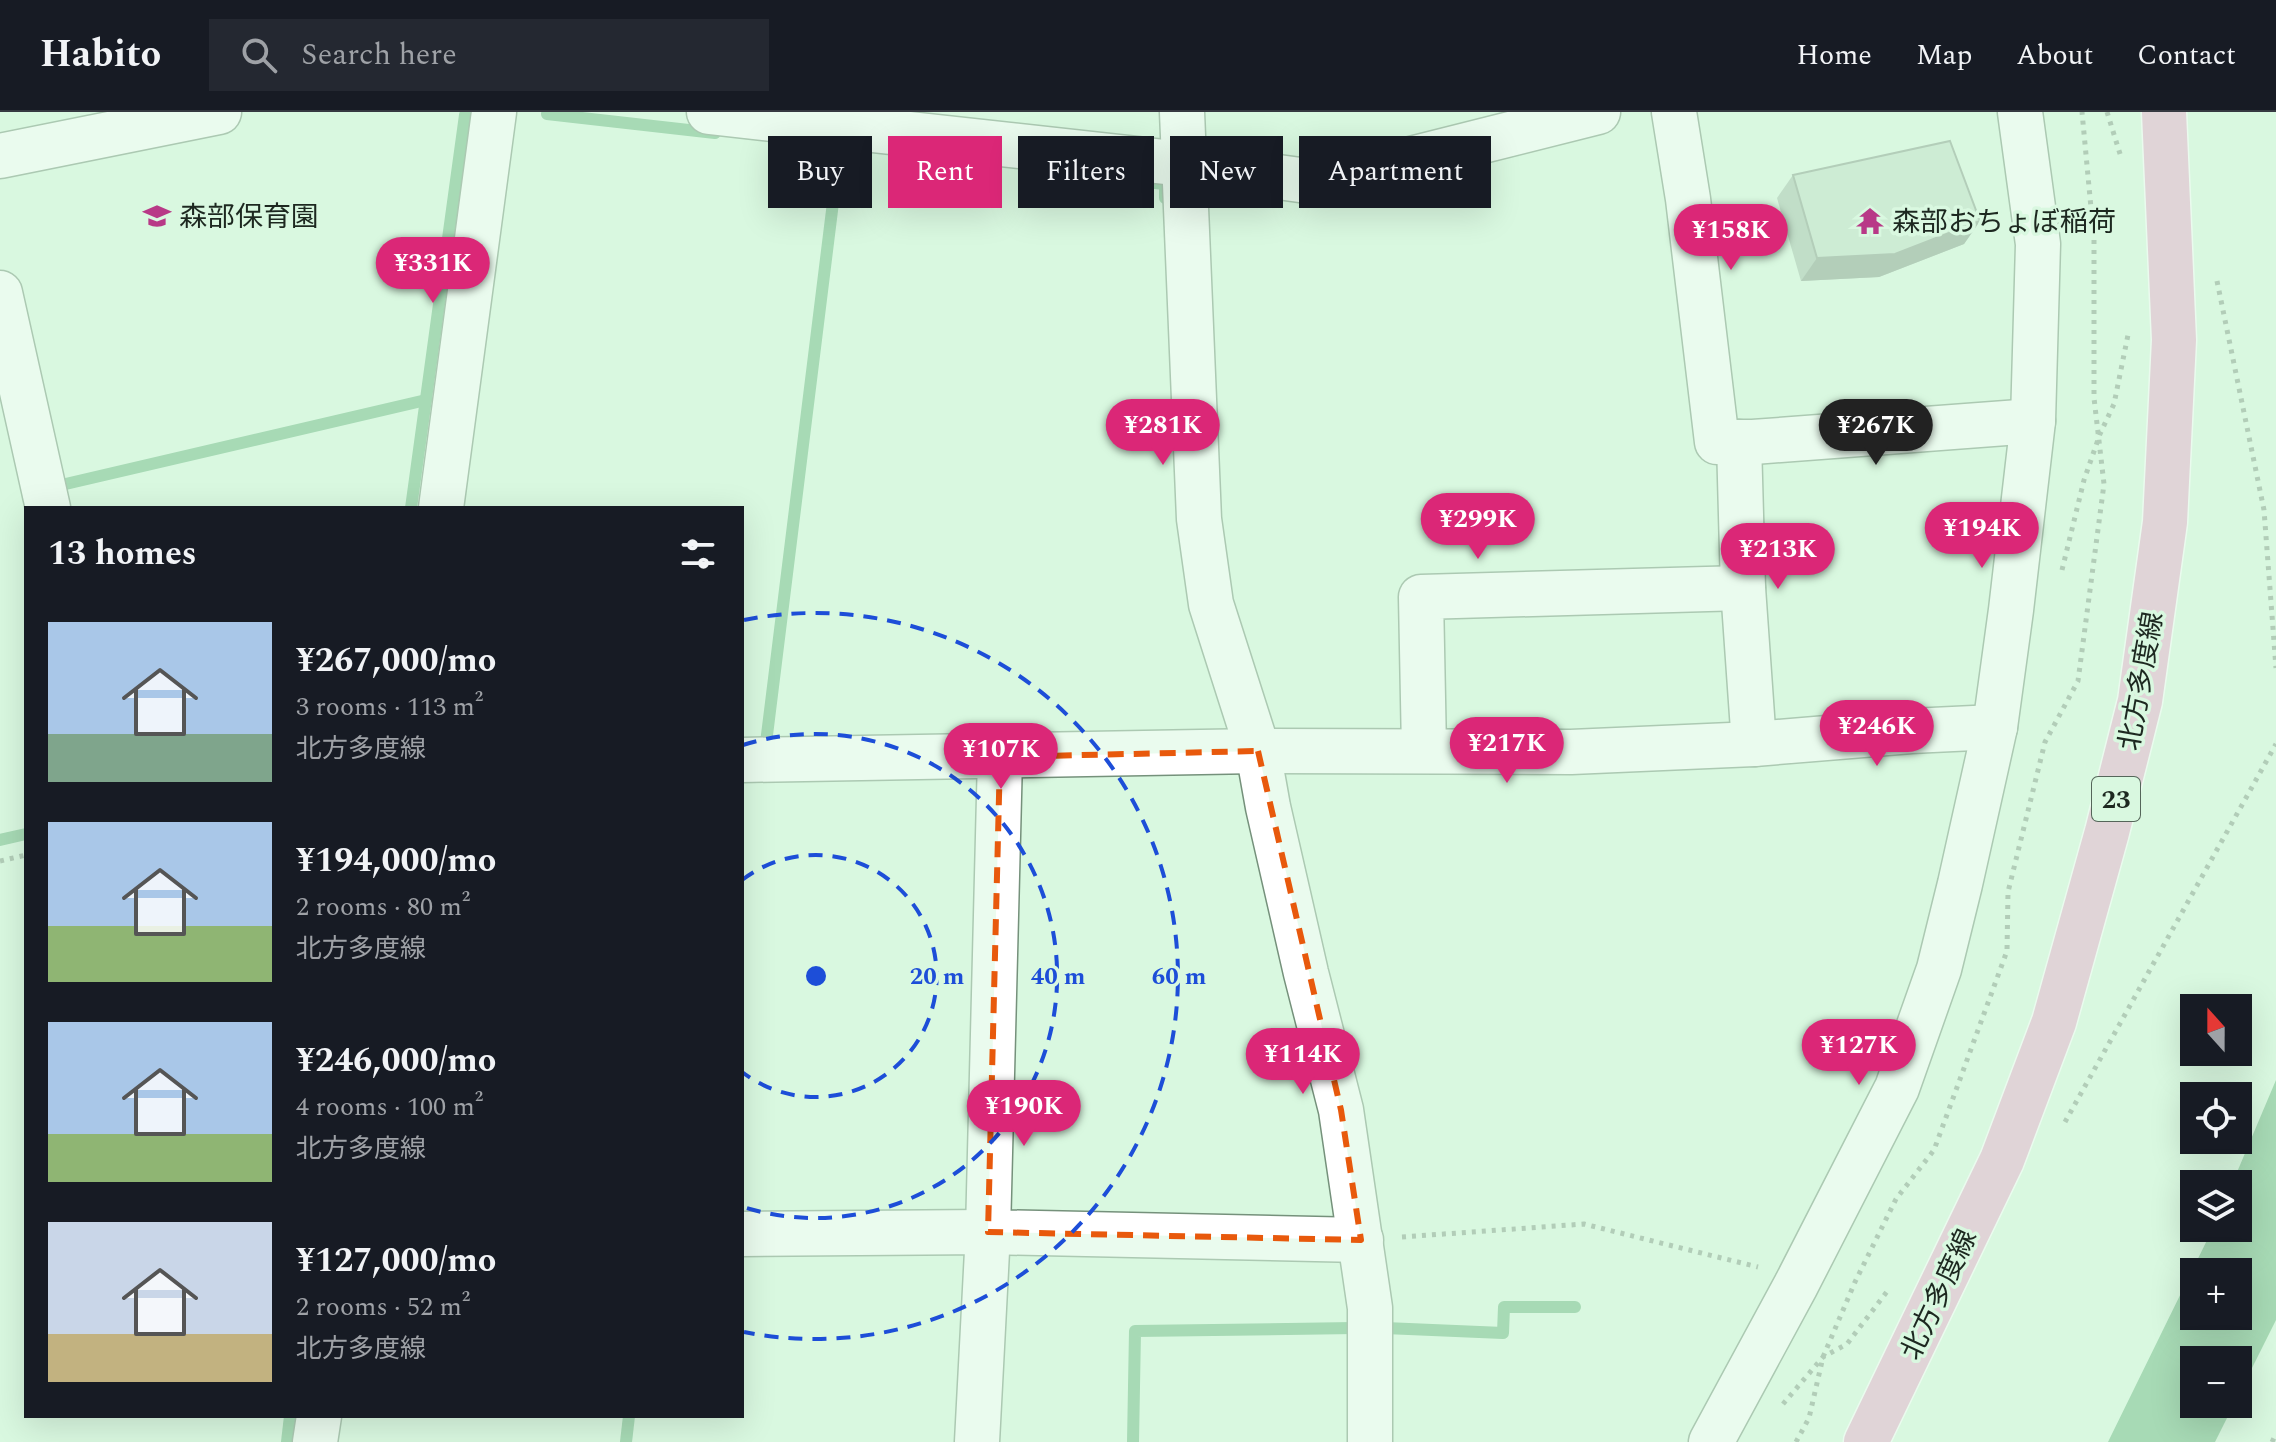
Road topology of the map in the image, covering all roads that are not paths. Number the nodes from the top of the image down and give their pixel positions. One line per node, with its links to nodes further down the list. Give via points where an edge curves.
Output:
1 (219, 112): 10 (street)
2 (494, 112): 18 (street)
3 (709, 112): 11 (street)
4 (1182, 112): 9 (street)
5 (1598, 112): 12 (street, via 1371,169)
6 (1674, 112): 16 (street, via 1717,442)
7 (2020, 112): 15 (street, via 2038,244)
8 (2164, 112): 34 (main road, 北方多度線 / 23, via 2174,340 2165,522 2140,701 2054,1022 2002,1160)
9 (1182, 136)
10 (0, 156)
11 (1170, 163)
12 (1283, 178)
13 (1185, 208): 23 (street, via 1199,519 1211,604)
14 (0, 293): 17 (street)
15 (2033, 421): 16 (street); 20 (street)
16 (1739, 442): 19 (street)
17 (48, 506)
18 (441, 506)
19 (1743, 588): 21 (street); 22 (street, via 1421,597)
20 (1995, 727): 21 (street); 33 (street, via 1934,984 1897,1088)
21 (1754, 744): 22 (street, via 1571,752)
22 (1424, 750): 23 (street)
23 (1258, 751): 24 (street); 28 (street, via 1341,1110)
24 (1000, 757): 25 (street); 26 (street)
25 (744, 760)
26 (988, 1232): 27 (street); 28 (street); 31 (street)
27 (744, 1234)
28 (1361, 1240): 32 (street, via 1370,1308)
29 (319, 1418): 30 (street)
30 (315, 1442)
31 (977, 1442)
32 (1370, 1442)
33 (1711, 1442)
34 (1866, 1442)

